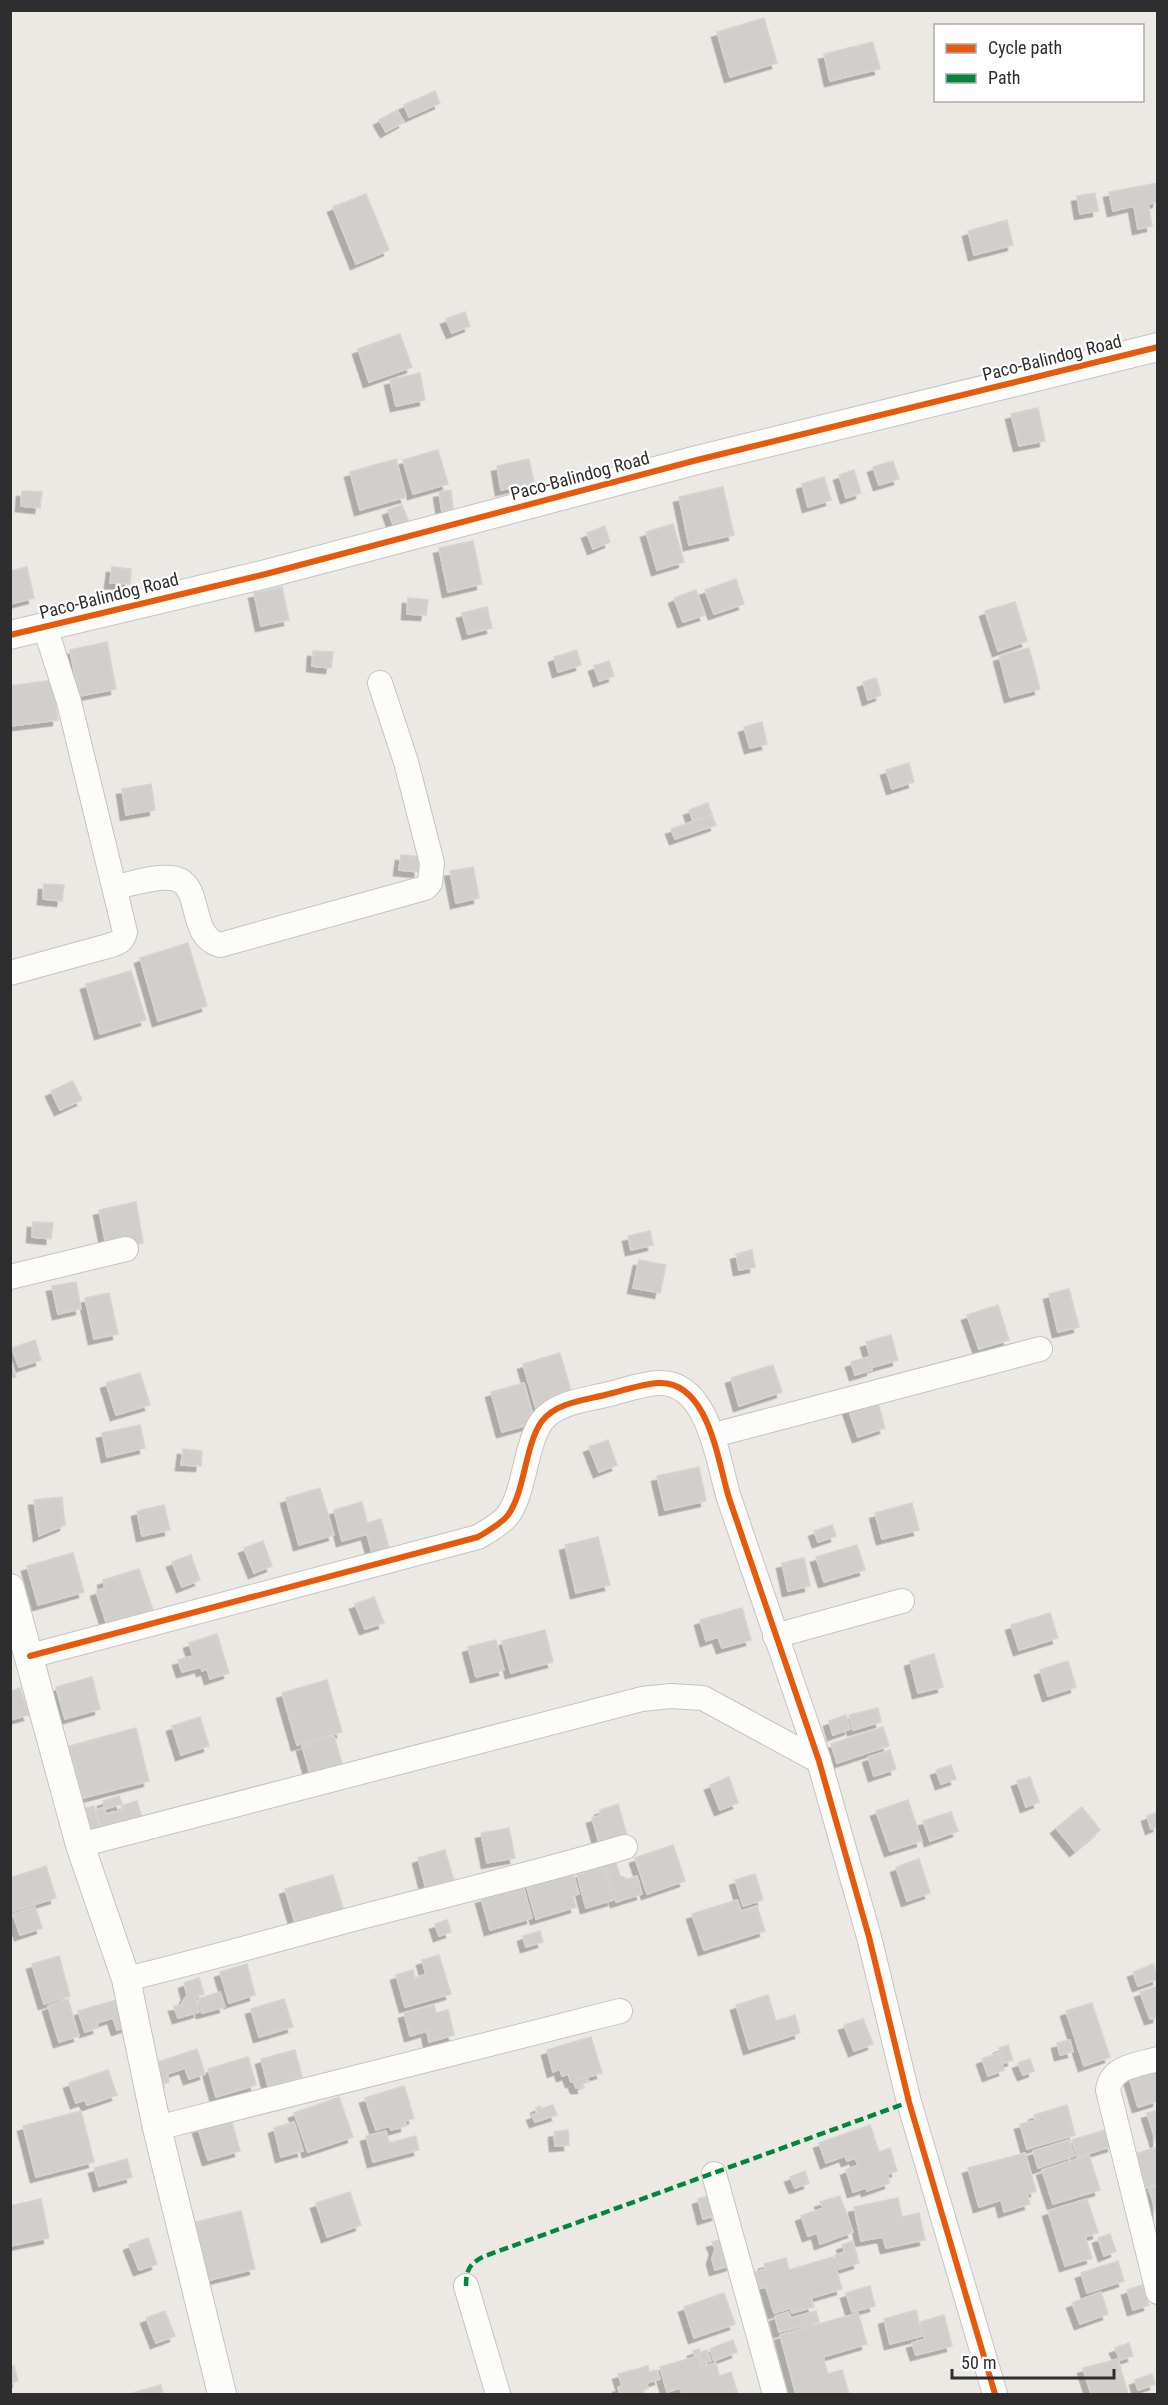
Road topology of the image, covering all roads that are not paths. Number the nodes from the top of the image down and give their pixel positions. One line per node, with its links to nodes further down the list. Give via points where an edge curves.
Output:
1 (1158, 347): 2 (street, Paco-Balindog Road)
2 (45, 627): 3 (street, Paco-Balindog Road); 5 (street, via 69,702)
3 (10, 635)
4 (380, 683): 5 (street, via 406,762 432,863 430,883 425,888 220,945 211,943 202,932 190,892 179,879 168,877)
5 (115, 887): 6 (street, via 125,932 119,943)
6 (10, 973)
7 (126, 1249): 8 (street)
8 (10, 1277)
9 (1040, 1349): 10 (street)
10 (714, 1435): 13 (street, via 718,1462); 14 (street, via 695,1400 664,1383 572,1403 554,1410 542,1421 508,1514 478,1536)
11 (10, 1588): 14 (street)
12 (902, 1601): 13 (street)
13 (775, 1636): 15 (street)
14 (30, 1656): 16 (street)
15 (819, 1761): 16 (street, via 703,1698 642,1699); 28 (street, via 869,1937 909,2102)
16 (80, 1845): 18 (street)
17 (625, 1847): 18 (street, via 223,1956)
18 (126, 1978): 21 (street)
19 (620, 2011): 21 (street)
20 (1158, 2059): 24 (street, via 1120,2070 1109,2081 1108,2090)
21 (157, 2128): 25 (street)
22 (714, 2174): 27 (street)
23 (466, 2286): 26 (street)
24 (1158, 2292)
25 (222, 2394)
26 (498, 2394)
27 (775, 2394)
28 (995, 2394)

